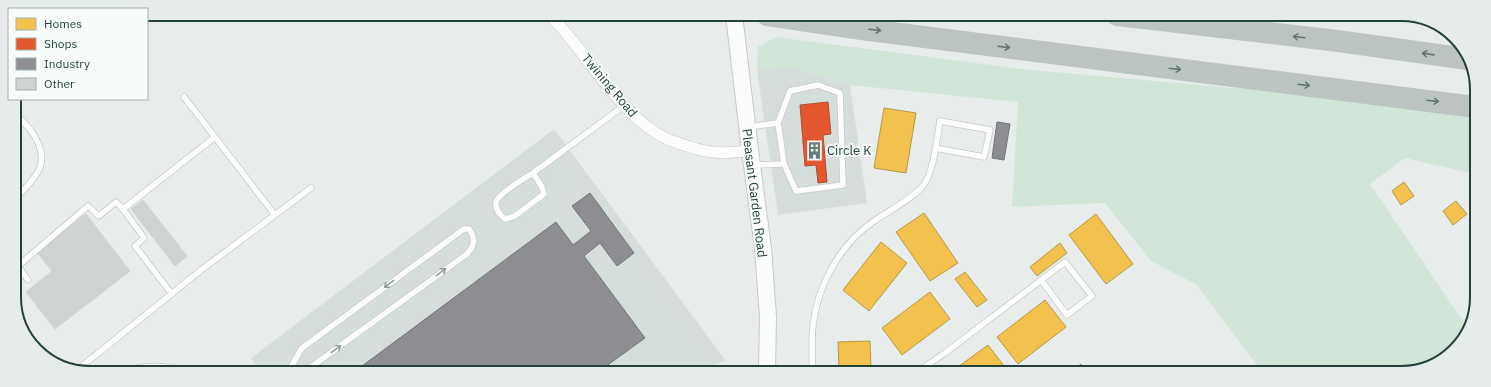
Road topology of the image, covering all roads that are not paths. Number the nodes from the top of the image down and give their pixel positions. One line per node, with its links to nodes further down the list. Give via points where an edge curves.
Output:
1 (557, 21): 7 (street, Twining Road)
2 (735, 21): 11 (main road, Pleasant Garden Road)
3 (807, 21): 8 (highway, one-way to 8)
4 (1168, 21): 5 (highway, one-way to 4)
5 (1463, 58)
6 (184, 97): 12 (lane)
7 (625, 105): 14 (street, Twining Road, via 652,130 669,140 697,150 738,153); 16 (lane)
8 (1470, 106)
9 (21, 119): 18 (lane, via 36,138 41,150 41,164)
10 (778, 123): 11 (lane); 15 (lane); 15 (lane, via 790,91 818,85 840,93 843,185 796,190)
11 (747, 128): 14 (main road, Pleasant Garden Road)
12 (215, 137): 19 (lane); 20 (lane)
13 (935, 148): 13 (lane, via 940,121 990,130 984,157); 30 (lane, via 924,184 858,234 828,275 814,317)
14 (751, 158): 15 (lane); 29 (main road, Pleasant Garden Road, via 763,248 768,317)
15 (784, 164)
16 (532, 173): 16 (lane, via 498,198 495,204 499,214 505,219 515,216 544,194)
17 (311, 188): 20 (lane)
18 (21, 191)
19 (123, 210): 21 (lane, via 116,202 99,216 88,206); 25 (lane, via 144,238 135,246)
20 (275, 215): 25 (lane)
21 (21, 263)
22 (21, 270): 23 (lane)
23 (28, 280)
24 (1041, 280): 24 (lane, via 1065,262 1092,296 1067,315); 31 (lane)
25 (172, 294): 26 (lane)
26 (84, 366)
27 (292, 366): 28 (lane, one-way to 27, via 467,254 474,241 469,229 464,229 302,348)
28 (312, 366)
29 (767, 366)
30 (812, 366)
31 (925, 366)

